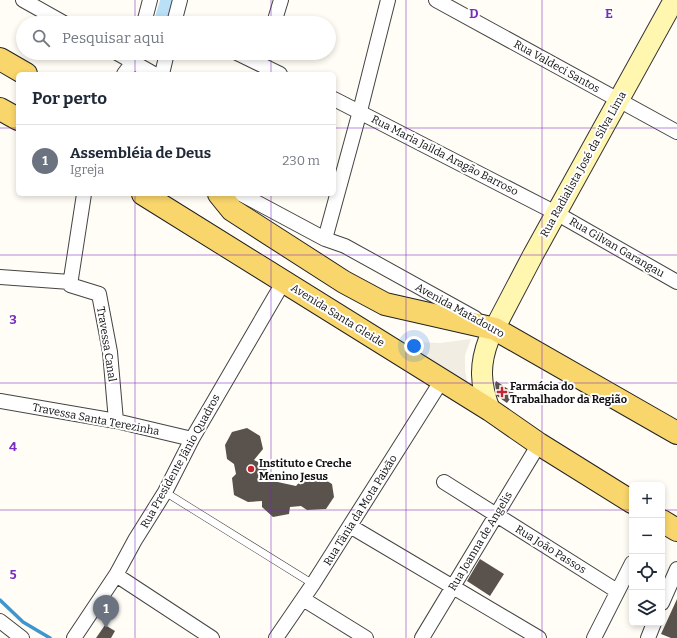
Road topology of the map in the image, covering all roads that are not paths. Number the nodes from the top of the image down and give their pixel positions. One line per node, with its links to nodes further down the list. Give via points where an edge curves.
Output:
1 (23, 0): 8 (street)
2 (150, 0): 9 (street)
3 (180, 0): 10 (street)
4 (281, 0): 11 (street)
5 (388, 0): 26 (street)
6 (436, 0): 24 (street, Rua Valdeci Santos)
7 (674, 0): 24 (street, Rua Radialista José da Silva Lima)
8 (52, 16)
9 (146, 16)
10 (177, 16)
11 (276, 16)
12 (0, 60): 18 (main road)
13 (133, 60): 19 (street)
14 (136, 60): 20 (street)
15 (165, 60): 21 (street)
16 (254, 60): 17 (street)
17 (263, 64): 22 (street)
18 (22, 72)
19 (125, 72)
20 (152, 72)
21 (162, 72)
22 (277, 72)
23 (336, 100): 26 (street, Rua Maria Jailda Aragão Barroso)
24 (619, 100): 28 (street, Rua Valdeci Santos); 33 (street, Rua Radialista José da Silva Lima)
25 (0, 109): 27 (main road)
26 (360, 111): 33 (street, Rua Maria Jailda Aragão Barroso); 34 (street)
27 (16, 118)
28 (677, 132)
29 (84, 196): 37 (street)
30 (146, 196): 36 (main road, Avenida Santa Gleide)
31 (221, 196): 39 (main road, via 232,210 344,282 384,304)
32 (245, 196): 34 (street, Avenida Matadouro)
33 (556, 213): 38 (street, Rua Gilvan Garangau); 39 (street, Rua Radialista José da Silva Lima)
34 (325, 239): 39 (street, Avenida Matadouro, via 345,246)
35 (0, 277): 37 (street)
36 (284, 281): 40 (main road, Avenida Santa Gleide); 45 (street, Rua Presidente Jânio Quadros)
37 (70, 282): 43 (street, Travessa Canal, via 71,286 99,294 110,352)
38 (677, 282)
39 (495, 329): 42 (street, Rua Radialista José da Silva Lima, via 481,365 482,385); 44 (main road, Avenida Matadouro)
40 (442, 380): 42 (main road, Avenida Santa Gleide); 52 (street, Rua Tânia da Mota Paixão)
41 (0, 401): 43 (street, Travessa Santa Terezinha)
42 (490, 410): 46 (main road, Avenida Santa Gleide)
43 (116, 421): 45 (street, Travessa Santa Terezinha)
44 (677, 433)
45 (192, 438): 48 (street, Rua Presidente Jânio Quadros)
46 (539, 444): 49 (main road, Avenida Santa Gleide); 50 (street, Rua Joanna de Angelis)
47 (444, 482): 50 (street, Rua João Passos)
48 (165, 492): 56 (street, Rua Presidente Jânio Quadros); 57 (lane)
49 (629, 500)
50 (497, 515): 58 (street, Rua Joanna de Angelis); 59 (street, Rua João Passos)
51 (665, 523): 53 (main road)
52 (350, 526): 57 (street, Rua Tânia da Mota Paixão); 58 (street)
53 (677, 530)
54 (629, 569): 59 (street)
55 (677, 569): 60 (street)
56 (116, 575): 65 (street, Rua Presidente Jânio Quadros); 66 (street)
57 (313, 584): 61 (street, Rua Tânia da Mota Paixão)
58 (452, 587): 69 (street, Rua Joanna de Angelis); 70 (street)
59 (618, 590): 71 (street)
60 (665, 596)
61 (303, 599): 67 (street, Rua Tânia da Mota Paixão); 68 (street)
62 (0, 621): 64 (street)
63 (653, 626): 72 (street)
64 (21, 638)
65 (74, 638)
66 (212, 638)
67 (276, 638)
68 (366, 638)
69 (422, 638)
70 (539, 638)
71 (594, 638)
72 (648, 638)

